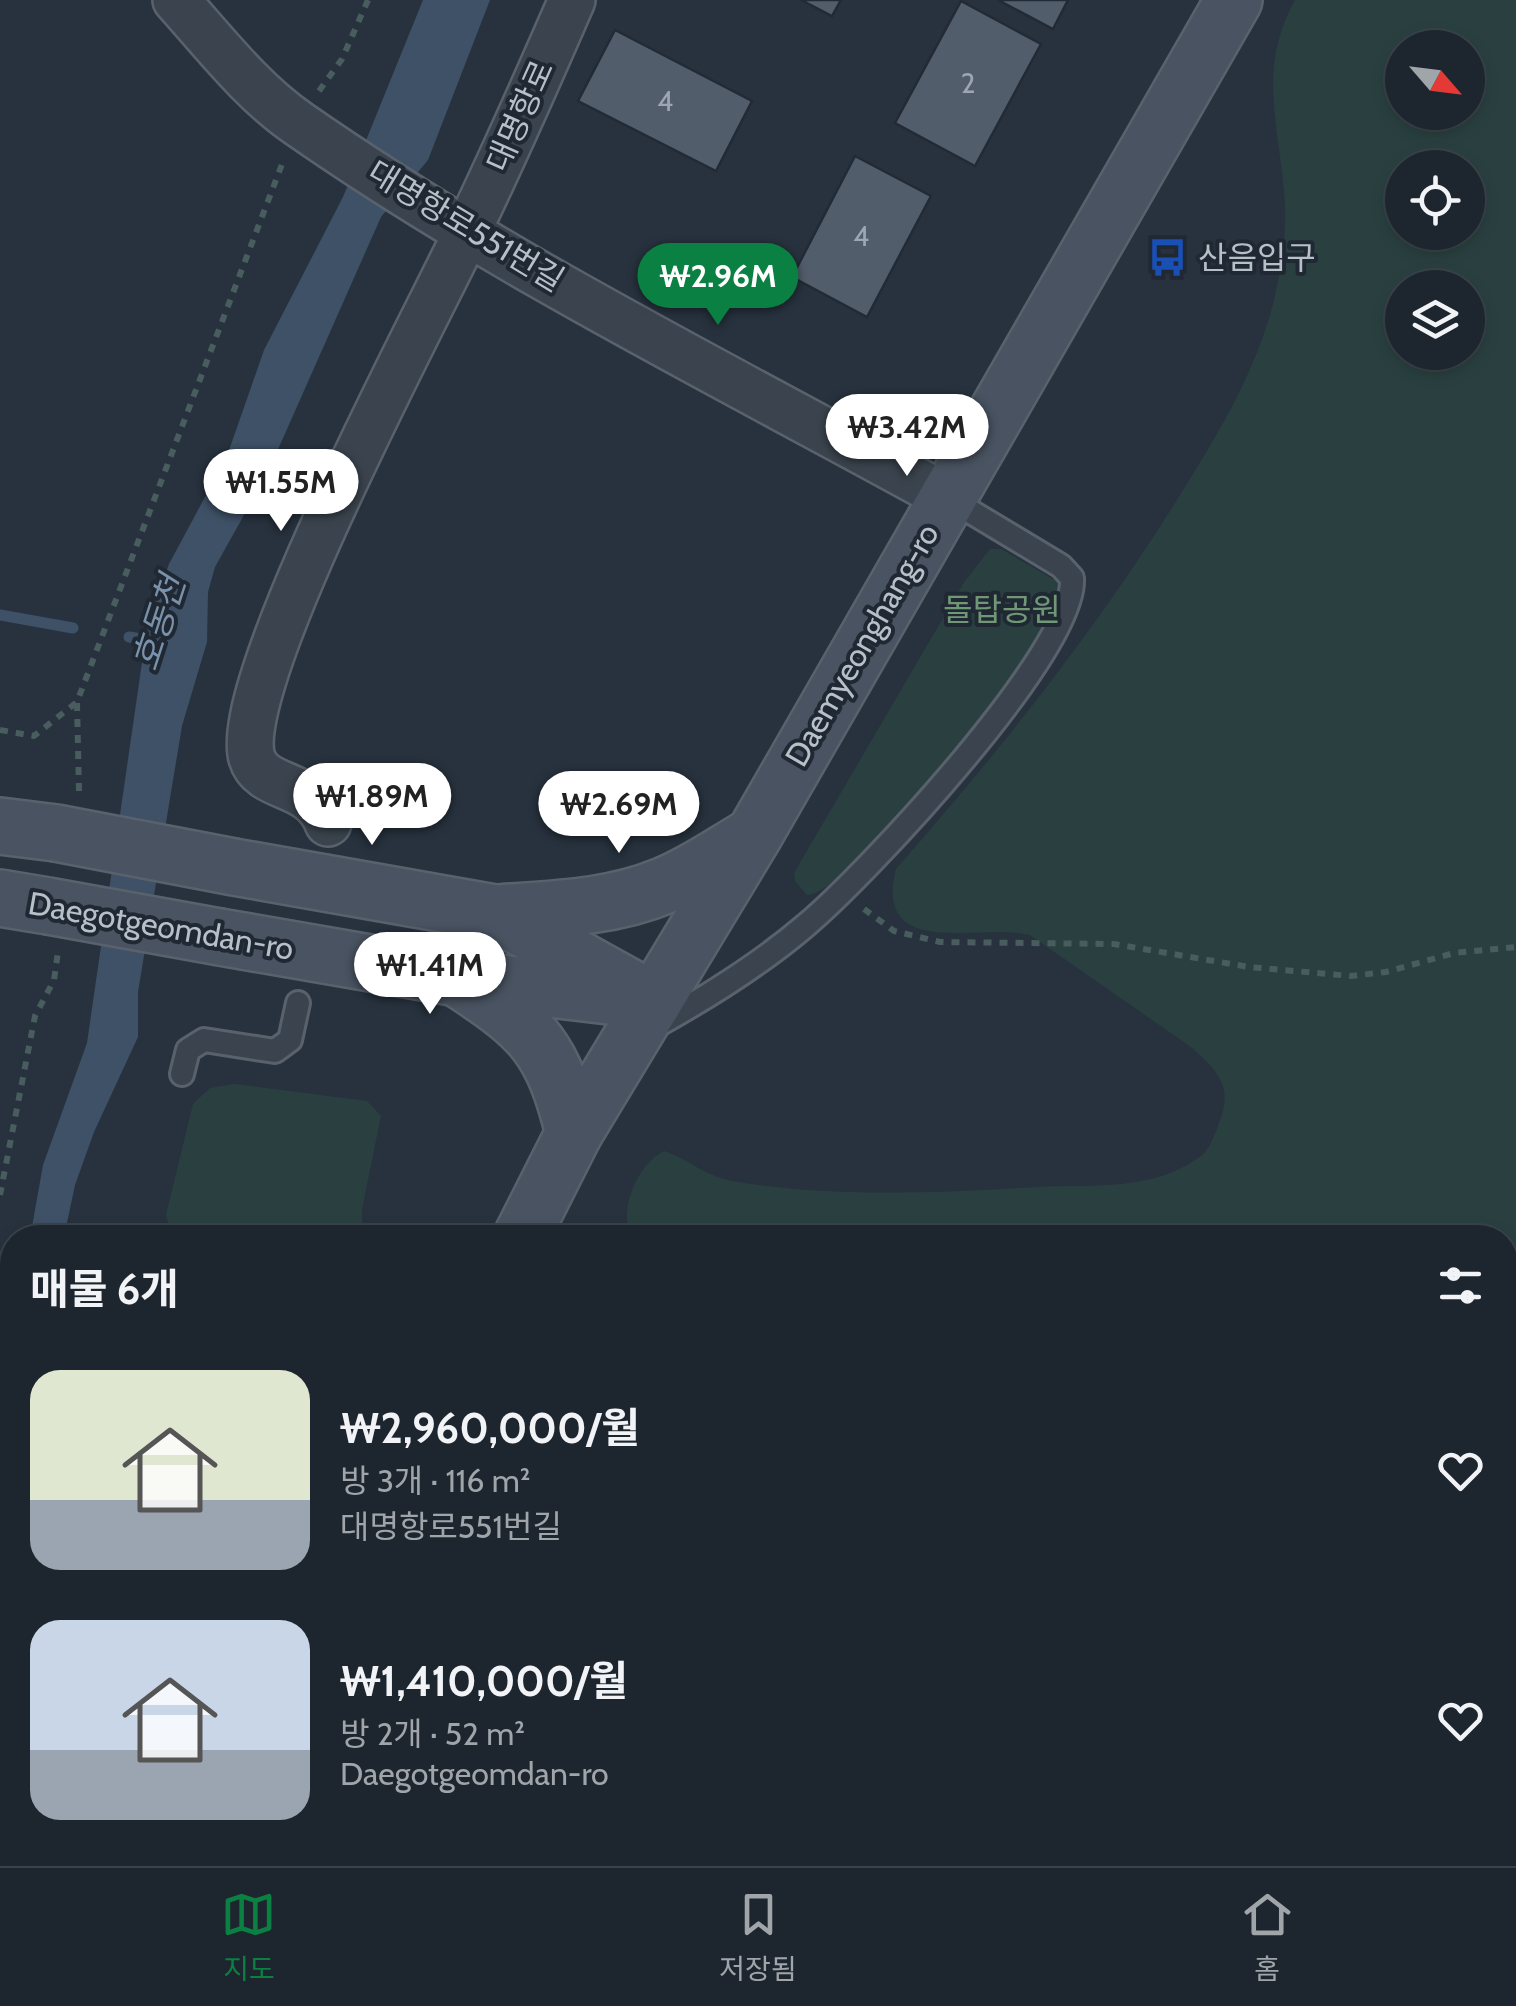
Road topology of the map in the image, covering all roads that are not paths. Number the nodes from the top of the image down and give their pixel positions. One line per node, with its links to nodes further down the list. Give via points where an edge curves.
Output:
1 (176, 0): 4 (street, 대명항로551번길, via 308,130)
2 (572, 0): 4 (street, 대명항로)
3 (1234, 0): 5 (main road, Daemyeonghang-ro)
4 (460, 227): 5 (street, 대명항로551번길); 6 (street, 대명항로, via 333,505 250,729 252,760 268,778 321,804)
5 (946, 497): 8 (main road, Daemyeonghang-ro); 13 (lane, via 1072,578 1073,596 1042,652 935,793 846,891 735,979)
6 (328, 823)
7 (0, 826): 10 (main road, bridge)
8 (754, 836): 10 (main road, via 665,886 627,898); 13 (main road, Daemyeonghang-ro)
9 (24, 902): 11 (main road, Daegotgeomdan-ro, bridge)
10 (495, 913): 13 (main road)
11 (456, 978): 13 (main road, Daegotgeomdan-ro); 15 (main road, via 518,1018 544,1050 562,1083)
12 (298, 1003): 14 (lane, via 290,1040 275,1051 204,1040 188,1050)
13 (643, 1020): 15 (main road, Daemyeonghang-ro)
14 (182, 1074)
15 (574, 1133): 16 (main road, Daemyeonghang-ro)
16 (527, 1225)

